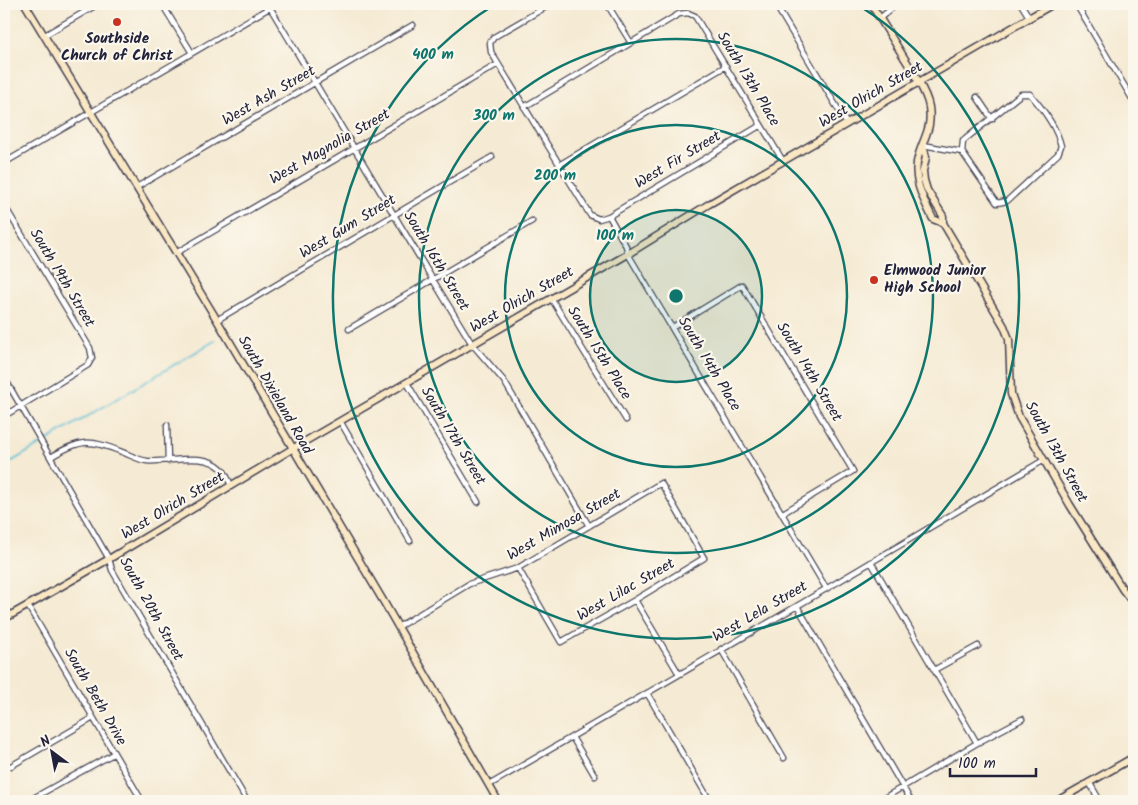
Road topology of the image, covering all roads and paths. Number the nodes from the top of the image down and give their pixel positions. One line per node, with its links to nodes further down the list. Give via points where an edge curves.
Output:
1 (25, 4): 17 (street, South Dixieland Road)
2 (98, 4): 17 (street)
3 (162, 4): 19 (street)
4 (276, 4): 13 (street)
5 (551, 4): 20 (street, via 497,34 490,49)
6 (607, 4): 18 (street)
7 (776, 4): 29 (street)
8 (871, 4): 15 (street, South 13th Street)
9 (897, 4): 15 (street)
10 (1021, 4): 14 (street)
11 (1053, 4): 14 (street, West Olrich Street)
12 (1076, 4): 25 (street)
13 (269, 6): 19 (street); 23 (street, South 16th Street)
14 (1029, 17): 22 (street, West Olrich Street)
15 (880, 18): 22 (street, South 13th Street)
16 (412, 25): 23 (street, West Ash Street)
17 (45, 35): 27 (street, South Dixieland Road)
18 (631, 43): 21 (street, South 13th Place, via 679,14 688,13 695,16); 26 (street)
19 (192, 53): 27 (street)
20 (498, 64): 26 (street); 32 (street, West Magnolia Street)
21 (726, 66): 30 (street, South 13th Place); 37 (street)
22 (919, 82): 29 (street, West Olrich Street); 31 (street, South 13th Street, via 930,117)
23 (315, 83): 32 (street, South 16th Street); 38 (street, West Ash Street)
24 (977, 97): 28 (street)
25 (1134, 102)
26 (524, 107): 37 (street)
27 (91, 112): 36 (street); 38 (street, South Dixieland Road)
28 (992, 119): 33 (street, via 963,142); 33 (street, via 1021,94 1030,94 1062,146 1058,154 1007,202 997,203)
29 (847, 124): 35 (street, West Olrich Street)
30 (761, 125): 35 (street, South 13th Place); 41 (street, West Fir Street)
31 (923, 145): 33 (street); 60 (street, South 13th Street, via 918,154 916,172 920,195 933,219 943,223 1004,326 1009,339 1014,406)
32 (354, 148): 40 (street, South 16th Street); 43 (street, West Magnolia Street)
33 (962, 152)
34 (492, 157): 40 (street, West Gum Street)
35 (783, 162): 44 (street, West Olrich Street)
36 (4, 163)
37 (559, 165): 41 (street, via 590,215 600,219)
38 (137, 187): 43 (street, South Dixieland Road)
39 (4, 205): 53 (street, South 19th Street, via 90,348 92,358 88,365)
40 (394, 214): 45 (street, South 16th Street); 47 (street, West Gum Street)
41 (609, 216): 44 (street, South 14th Place)
42 (532, 221): 45 (street)
43 (176, 253): 47 (street, South Dixieland Road)
44 (628, 254): 46 (street, West Olrich Street); 48 (street, South 14th Place)
45 (433, 280): 49 (street); 50 (street, South 16th Street)
46 (551, 298): 50 (street, West Olrich Street); 55 (street, South 15th Place)
47 (217, 320): 58 (street, South Dixieland Road)
48 (672, 328): 64 (street, South 14th Place); 64 (street, South 14th Street, via 742,285 853,471)
49 (349, 330)
50 (472, 344): 52 (street, West Olrich Street); 65 (street, South 16th Street, via 504,381)
51 (4, 377): 53 (street, South 20th Street)
52 (407, 383): 56 (street, West Olrich Street); 63 (street, South 17th Street)
53 (21, 405): 54 (street); 59 (street, South 20th Street)
54 (4, 416)
55 (626, 420)
56 (340, 421): 58 (street, West Olrich Street); 66 (street)
57 (167, 425): 61 (street)
58 (292, 448): 62 (street, West Olrich Street); 77 (street, South Dixieland Road)
59 (51, 457): 61 (street, via 72,444 91,442 147,461); 68 (street, South 20th Street)
60 (1044, 460): 69 (street, West Lela Street); 73 (street, South 13th Street)
61 (168, 461): 62 (street, via 201,459 213,462 222,469)
62 (231, 485): 68 (street, West Olrich Street)
63 (478, 502)
64 (783, 513): 71 (street, South 14th Place)
65 (589, 526): 67 (street, West Mimosa Street, via 661,484); 70 (street, West Mimosa Street)
66 (410, 541)
67 (704, 558): 72 (street, West Lilac Street)
68 (109, 559): 74 (street, West Olrich Street); 97 (street, South 20th Street, via 112,570)
69 (871, 562): 71 (street, West Lela Street); 80 (street)
70 (518, 568): 72 (street, West Lilac Street, via 560,642); 77 (street, West Mimosa Street, via 469,584)
71 (826, 588): 75 (street, West Lela Street)
72 (635, 600): 81 (street)
73 (1134, 604)
74 (28, 606): 76 (street, West Olrich Street); 83 (street, South Beth Drive)
75 (798, 606): 79 (street, West Lela Street); 94 (street)
76 (4, 619)
77 (398, 627): 93 (street, South Dixieland Road)
78 (978, 646): 80 (street)
79 (721, 650): 81 (street, West Lela Street); 89 (street)
80 (934, 670): 86 (street)
81 (679, 674): 82 (street, West Lela Street)
82 (647, 693): 85 (street, West Lela Street); 99 (street)
83 (93, 718): 87 (street, South Beth Drive); 90 (street)
84 (1022, 720): 86 (street)
85 (572, 737): 91 (street); 93 (street, West Lela Street)
86 (977, 743): 94 (street)
87 (113, 754): 95 (street); 96 (street, South Beth Drive)
88 (1134, 757): 92 (street)
89 (784, 758)
90 (11, 766)
91 (595, 776)
92 (1089, 782): 102 (street); 103 (street)
93 (489, 785): 98 (street, South Dixieland Road)
94 (903, 787): 100 (street); 101 (street)
95 (29, 801)
96 (142, 801)
97 (247, 801)
98 (498, 801)
99 (710, 801)
100 (879, 801)
101 (911, 801)
102 (1057, 801)
103 (1100, 801)

